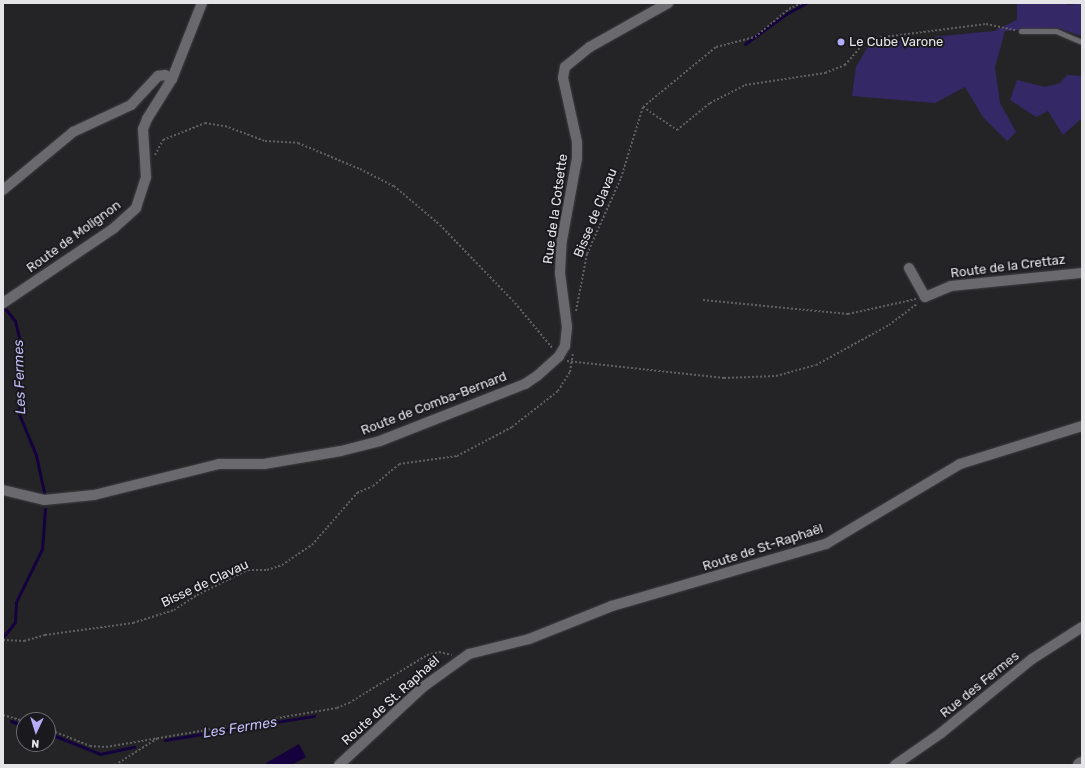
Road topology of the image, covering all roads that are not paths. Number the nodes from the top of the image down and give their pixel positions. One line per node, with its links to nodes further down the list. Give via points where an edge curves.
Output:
1 (202, 3): 5 (street, Route de Molignon)
2 (668, 3): 10 (street, Rue de la Cotsette, via 590,47 565,67 563,78 578,158 562,240 560,273 567,327 565,346)
3 (1021, 31): 4 (lane, via 1056,32)
4 (1082, 42)
5 (172, 79): 6 (street, via 165,75 158,76 131,105 73,132); 9 (street, Route de Molignon, via 143,129 146,177 136,208 114,228)
6 (3, 190)
7 (910, 268): 8 (street, Route de la Crettaz, via 925,297 951,286)
8 (1082, 273)
9 (5, 302)
10 (559, 356): 12 (street, Route de Comba-Bernard, via 525,384 367,444 264,464 219,464 94,495 44,500)
11 (1082, 426): 14 (street, Route de St-Raphaël, via 960,464 826,544 612,606 529,639)
12 (3, 490)
13 (1082, 626): 16 (street, Rue des Fermes, via 1032,659 941,733)
14 (461, 658): 15 (street, Route de St. Raphaël, via 423,687)
15 (339, 765)
16 (895, 765)

